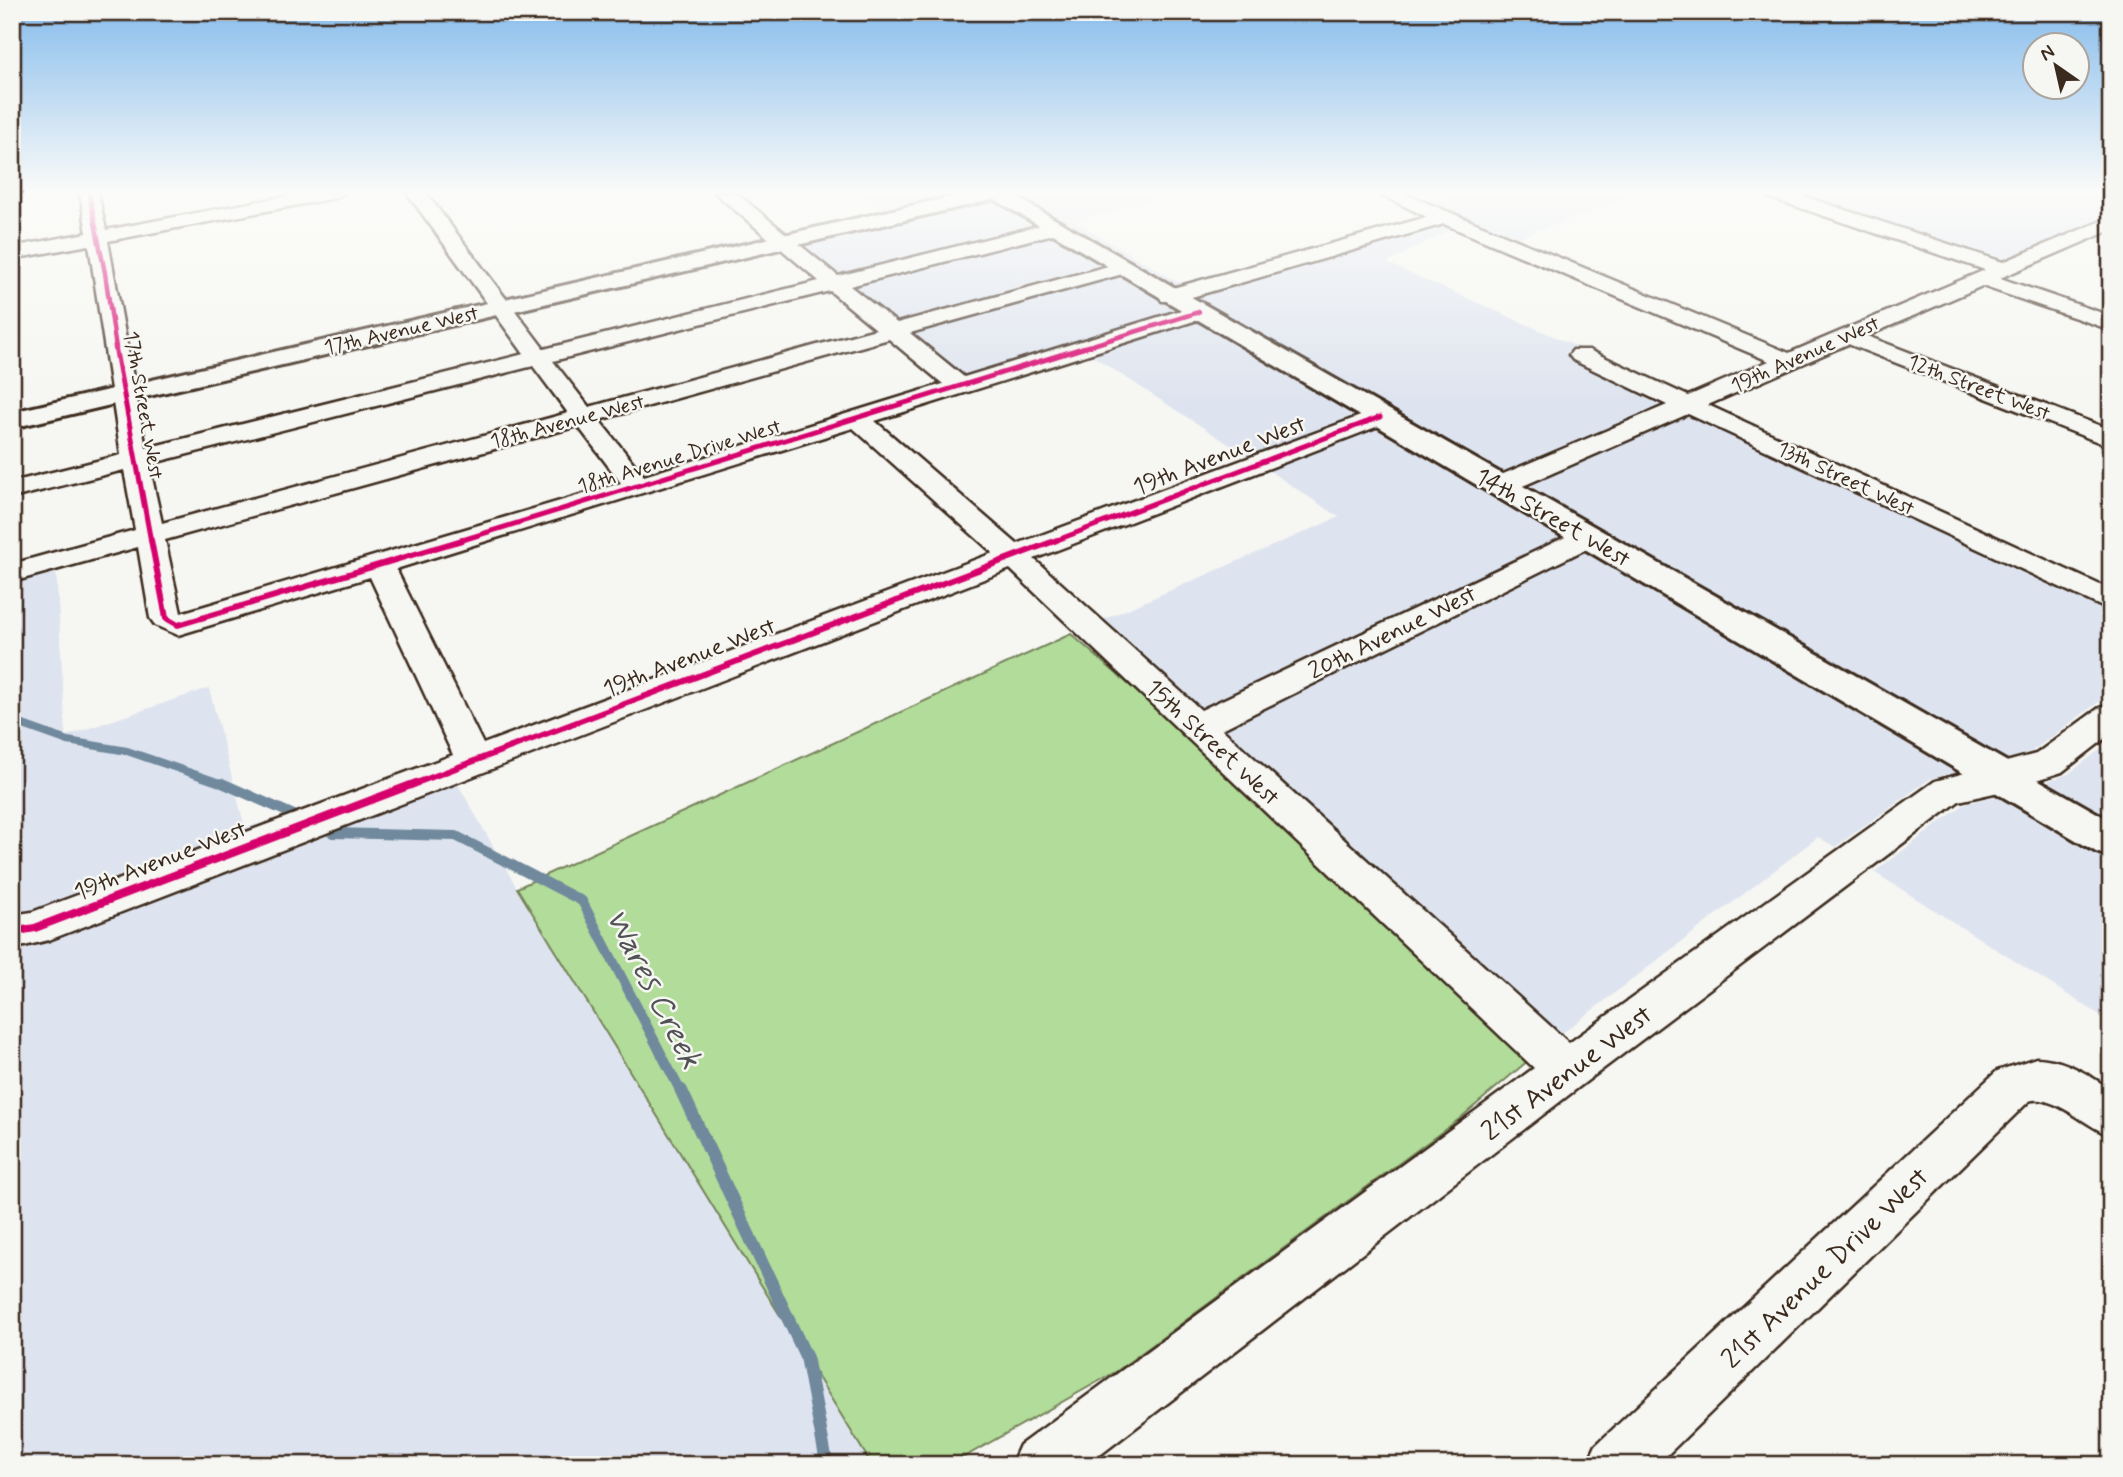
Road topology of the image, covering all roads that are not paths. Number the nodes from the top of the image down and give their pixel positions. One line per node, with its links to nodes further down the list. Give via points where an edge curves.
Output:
1 (103, 262): 25 (street, 17th Street West)
2 (466, 262): 16 (street)
3 (699, 262): 16 (main road, 17th Avenue West)
4 (807, 262): 14 (street)
5 (922, 262): 14 (street)
6 (1113, 262): 11 (main road, 14th Street West)
7 (1290, 262): 15 (street)
8 (1550, 262): 23 (street)
9 (1982, 262): 12 (street)
10 (2021, 262): 12 (street, 19th Avenue West)
11 (1123, 268): 15 (main road, 14th Street West); 19 (street, 18th Avenue West)
12 (2004, 269): 13 (street, 19th Avenue West)
13 (1982, 279): 18 (street); 20 (street, 19th Avenue West)
14 (833, 285): 19 (street); 22 (street)
15 (1170, 296): 17 (main road, 14th Street West)
16 (500, 308): 22 (street); 25 (main road, 17th Avenue West)
17 (1199, 312): 24 (street, 18th Avenue Drive West); 28 (main road, 14th Street West)
18 (2111, 323)
19 (891, 332): 24 (street); 27 (street, 18th Avenue West)
20 (1847, 335): 23 (street, 19th Avenue West); 31 (street, 12th Street West)
21 (1581, 355): 26 (street, 13th Street West)
22 (540, 359): 27 (street); 32 (street)
23 (1788, 361): 26 (street, 19th Avenue West)
24 (960, 386): 29 (street, 18th Avenue Drive West)
25 (122, 394): 30 (main road, 17th Avenue West); 32 (street, 17th Street West)
26 (1690, 405): 33 (street, 19th Avenue West); 41 (street, 13th Street West)
27 (583, 416): 34 (street); 36 (street, 18th Avenue West)
28 (1380, 416): 33 (main road, 14th Street West); 38 (street, 19th Avenue West)
29 (857, 418): 34 (street, 18th Avenue Drive West); 38 (street, 15th Street West)
30 (12, 420)
31 (2111, 439)
32 (135, 459): 35 (street); 36 (street, 17th Street West)
33 (1499, 486): 37 (main road, 14th Street West)
34 (638, 487): 39 (street, 18th Avenue Drive West)
35 (12, 490)
36 (150, 536): 40 (street, 18th Avenue West); 42 (street, 17th Street West)
37 (1588, 537): 44 (street, 20th Avenue West); 46 (main road, 14th Street West)
38 (1012, 555): 44 (street, 15th Street West); 45 (street, 19th Avenue West)
39 (380, 566): 42 (street, 18th Avenue Drive West, via 197,621); 45 (street)
40 (12, 573)
41 (2111, 602)
42 (169, 622)
43 (2111, 716): 46 (street, 21st Avenue West, via 2049,763)
44 (1196, 727): 49 (street, 15th Street West)
45 (473, 760): 48 (street, 19th Avenue West, via 35,928)
46 (2003, 778): 47 (main road, 14th Street West); 49 (street, 21st Avenue West, via 1948,790)
47 (2111, 841)
48 (12, 932)
49 (1567, 1070): 51 (street, 21st Avenue West)
50 (2111, 1115): 52 (street, 21st Avenue Drive West, via 2055,1079 2036,1077 2013,1086)
51 (1040, 1465)
52 (1616, 1465)

